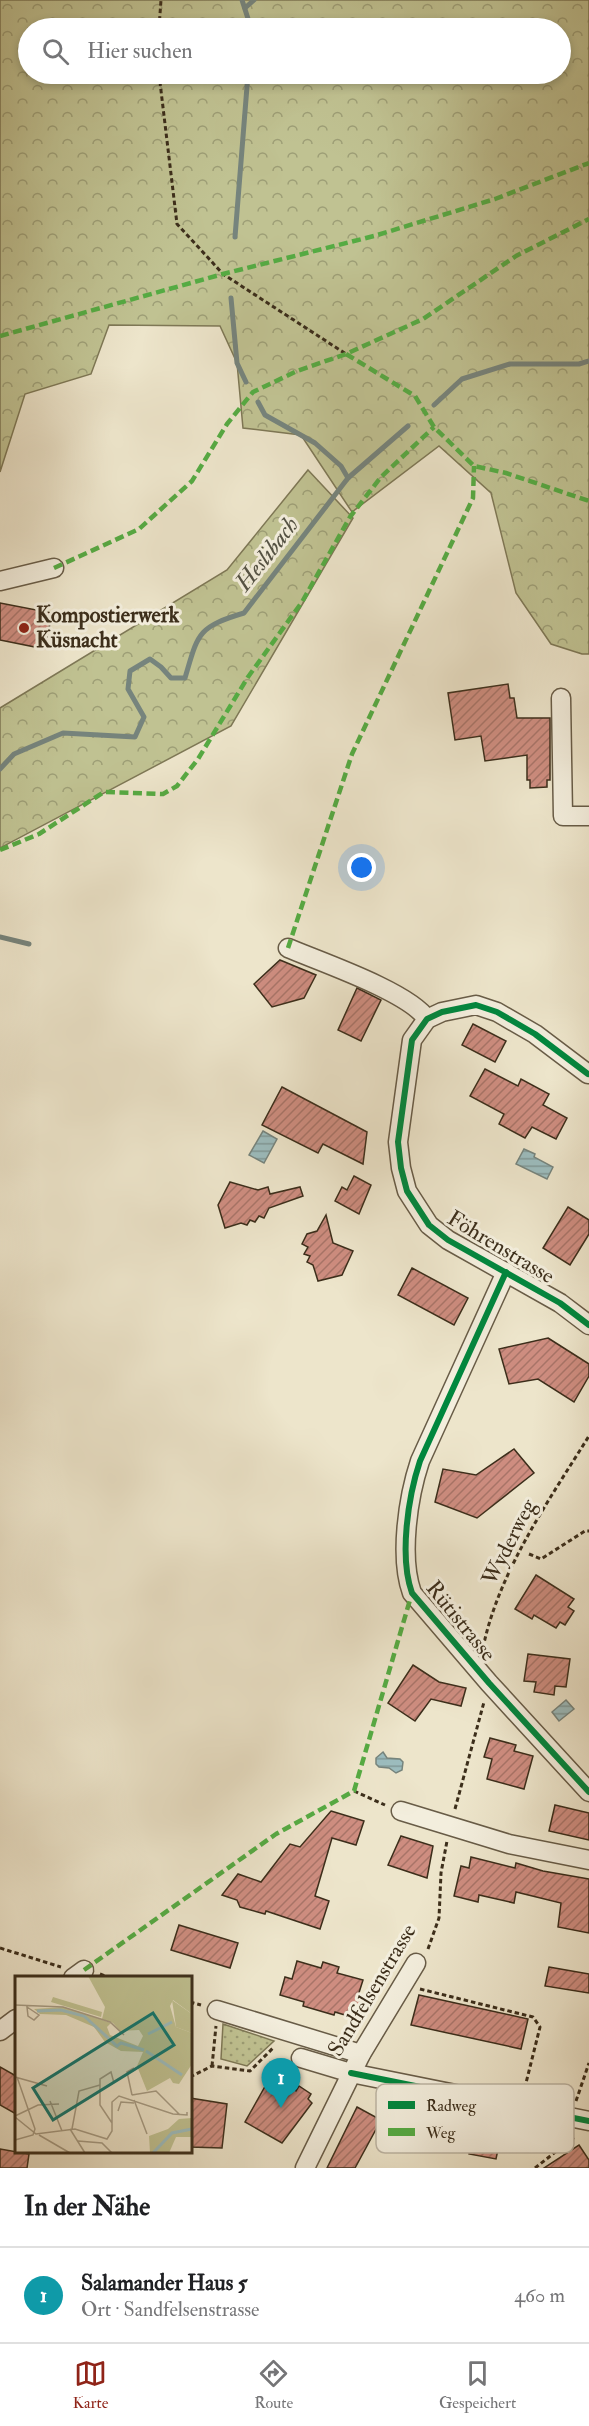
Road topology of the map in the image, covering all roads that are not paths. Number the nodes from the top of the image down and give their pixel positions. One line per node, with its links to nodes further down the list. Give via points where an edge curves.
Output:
1 (54, 568): 2 (street)
2 (0, 581)
3 (561, 698): 4 (street, via 563,816)
4 (589, 816)
5 (288, 948): 6 (street, via 399,996)
6 (427, 1019): 7 (street, via 454,1008 488,1008 535,1034); 8 (street, Föhrenstrasse, via 412,1040 401,1113 398,1142 407,1191 429,1225)
7 (588, 1074)
8 (506, 1272): 9 (street, Föhrenstrasse); 10 (street, Rütistrasse, via 420,1461 409,1517 408,1580 412,1593)
9 (589, 1325)
10 (589, 1792)
11 (401, 1811): 12 (street, via 509,1844)
12 (589, 1860)
13 (416, 1964): 17 (street, Sandfelsenstrasse)
14 (217, 2010): 17 (street)
15 (15, 2020): 16 (street)
16 (0, 2031)
17 (361, 2054): 19 (street, Sandfelsenstrasse)
18 (301, 2058): 19 (street)
19 (351, 2073): 20 (street); 21 (street, Sandfelsenstrasse)
20 (406, 2084)
21 (304, 2168)

